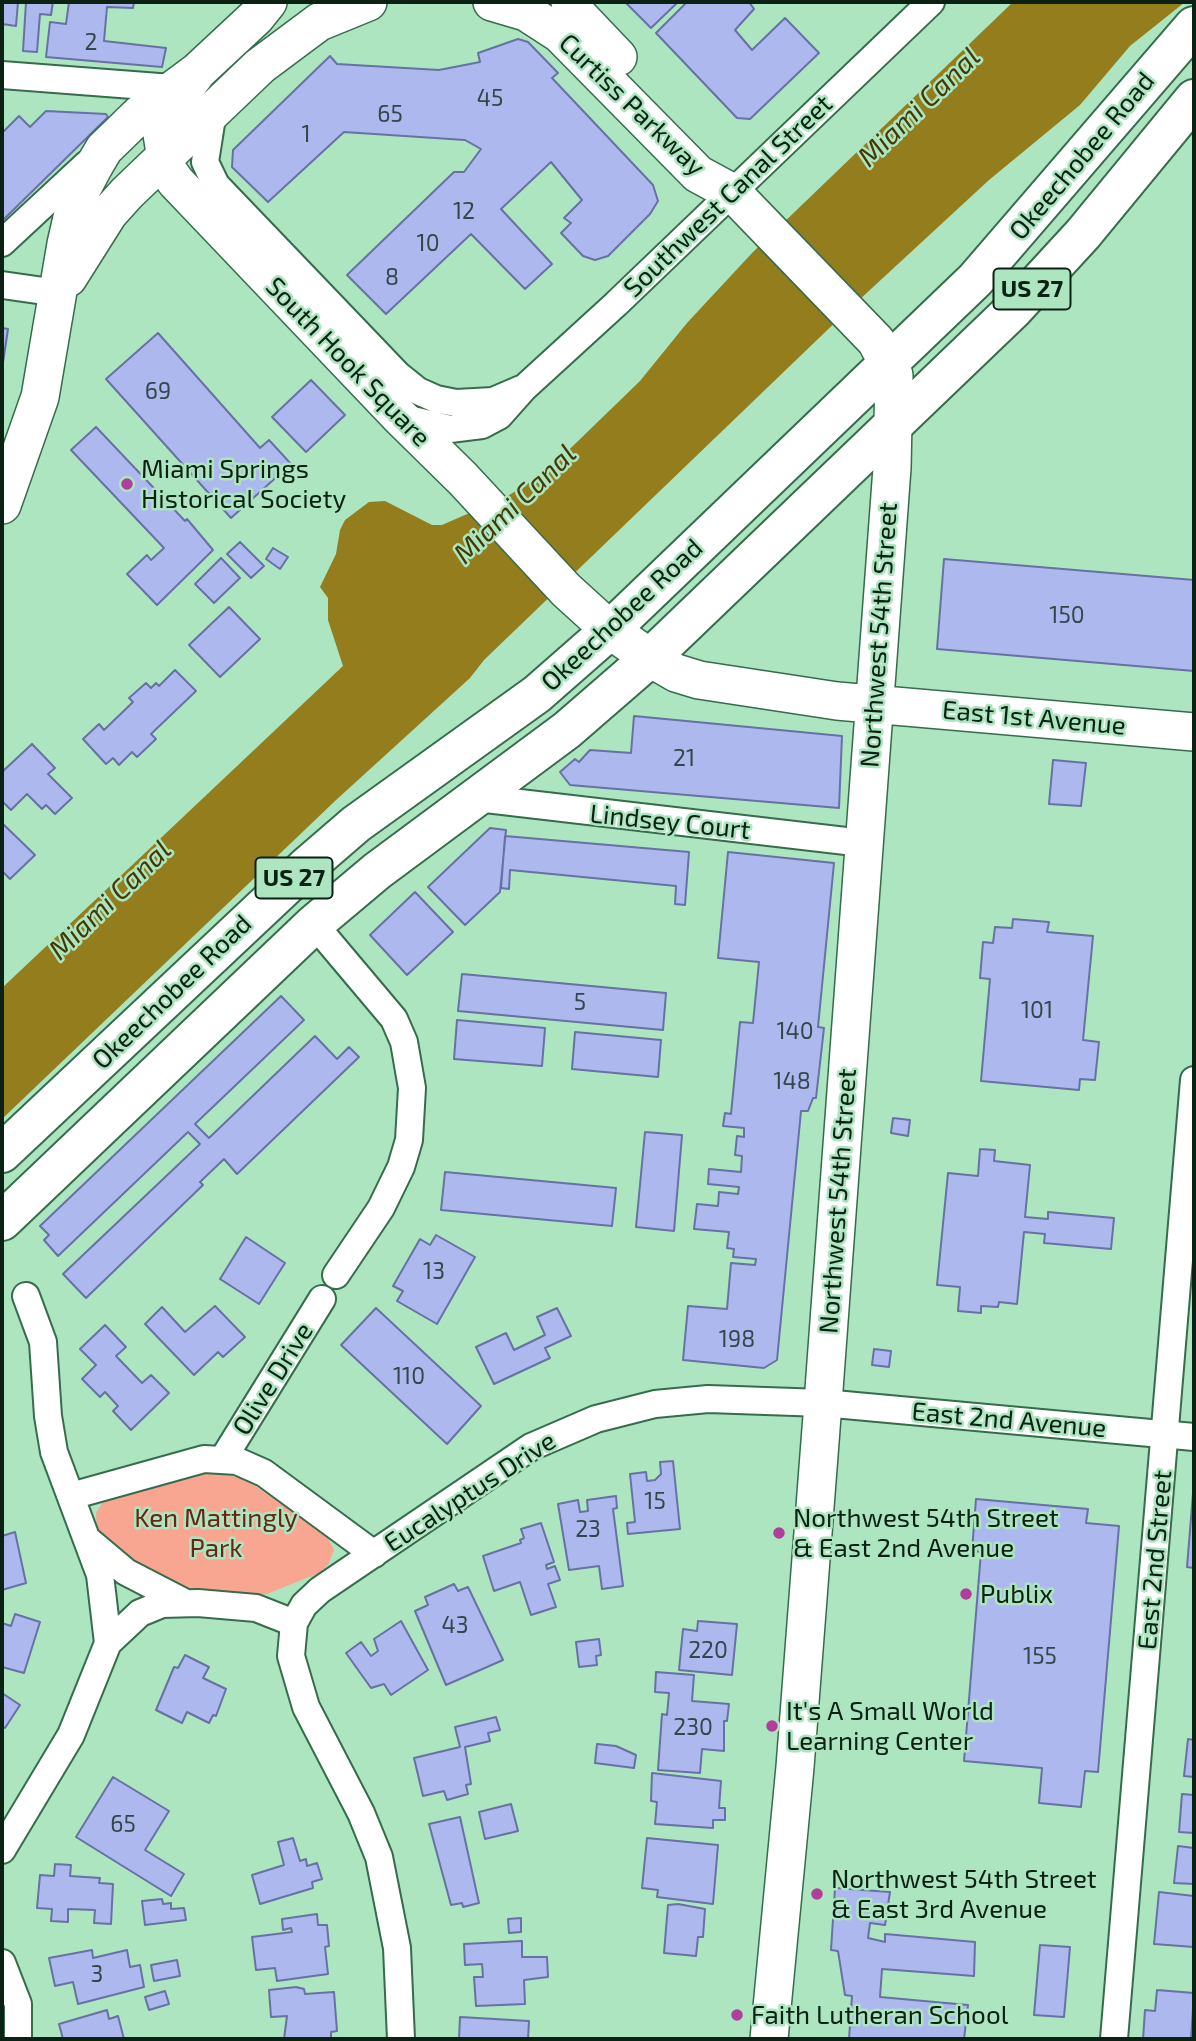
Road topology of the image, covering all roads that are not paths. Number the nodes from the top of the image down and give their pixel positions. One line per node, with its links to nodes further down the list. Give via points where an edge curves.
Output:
1 (368, 2): 10 (main road, via 319,22 297,37)
2 (492, 2): 13 (main road, Curtiss Parkway, via 526,12 560,34 698,174)
3 (570, 2): 13 (main road, Curtiss Parkway, via 715,157)
4 (931, 2): 13 (street, Southwest Canal Street)
5 (261, 7): 8 (main road)
6 (1189, 36): 20 (highway, Okeechobee Road / US 27, via 975,280)
7 (2, 75): 8 (street)
8 (185, 79): 11 (main road); 12 (main road, South Hook Square, via 165,118)
9 (1194, 99): 24 (highway, Okeechobee Road / US 27, via 1083,234)
10 (213, 111): 12 (main road); 17 (street, South Hook Square, via 205,149 209,174)
11 (104, 149): 16 (street); 19 (main road, via 76,200)
12 (164, 156): 14 (main road, South Hook Square, via 176,182); 15 (main road)
13 (733, 193): 20 (main road, Curtiss Parkway, via 876,341); 21 (street, Southwest Canal Street)
14 (199, 209): 15 (main road, via 164,202 149,205); 17 (main road, South Hook Square)
15 (90, 240): 19 (main road)
16 (2, 243)
17 (288, 280): 22 (street, South Hook Square, via 398,375); 23 (main road, South Hook Square)
18 (2, 285): 19 (street)
19 (58, 293): 25 (main road, via 40,397)
20 (889, 363): 24 (main road, Northwest 54th Street, via 896,391); 26 (highway, Okeechobee Road / US 27)
21 (523, 389): 22 (street, Southwest Canal Street, via 493,401); 23 (street, Southwest Canal Street, via 499,416 465,428 430,426)
22 (436, 399)
23 (399, 416): 26 (main road, South Hook Square)
24 (894, 426): 27 (highway, Okeechobee Road / US 27); 28 (main road, Northwest 54th Street)
25 (2, 505)
26 (610, 630): 27 (main road, South Hook Square); 34 (highway, Okeechobee Road / US 27, via 537,694 356,824 305,867)
27 (650, 658): 28 (main road, East 1st Avenue, via 699,680); 30 (highway, Okeechobee Road / US 27, via 567,730)
28 (873, 704): 29 (main road, East 1st Avenue); 31 (main road, Northwest 54th Street)
29 (1194, 732)
30 (477, 798): 31 (street, Lindsey Court); 32 (highway, Okeechobee Road / US 27)
31 (863, 843): 39 (main road, Northwest 54th Street)
32 (314, 924): 35 (highway, Okeechobee Road / US 27); 36 (street, via 394,1019 404,1042 412,1088 409,1140 401,1167 381,1208)
33 (1194, 1080): 40 (street, East 2nd Street)
34 (2, 1153)
35 (2, 1221)
36 (336, 1275)
37 (26, 1296): 43 (street, via 43,1342 54,1452)
38 (321, 1299): 42 (street, Olive Drive)
39 (823, 1403): 40 (street, East 2nd Avenue); 45 (street, Eucalyptus Drive, via 676,1401 596,1419 531,1447); 53 (main road, Northwest 54th Street)
40 (1165, 1434): 41 (street, East 2nd Avenue); 54 (street, East 2nd Street)
41 (1194, 1437)
42 (223, 1459): 43 (street, via 191,1462); 45 (street, via 264,1473)
43 (71, 1496): 44 (street)
44 (87, 1538): 46 (street, via 126,1572); 48 (street, via 103,1589)
45 (374, 1554): 47 (street, Eucalyptus Drive, via 311,1597)
46 (184, 1603): 47 (street, via 256,1608); 48 (street, via 140,1612)
47 (294, 1623): 52 (street, via 290,1656 299,1690 379,1857 397,1948)
48 (108, 1643): 49 (street, via 71,1735)
49 (2, 1850)
50 (2, 1963): 51 (street, via 18,2004)
51 (18, 2039)
52 (401, 2039)
53 (769, 2039)
54 (1114, 2039)

